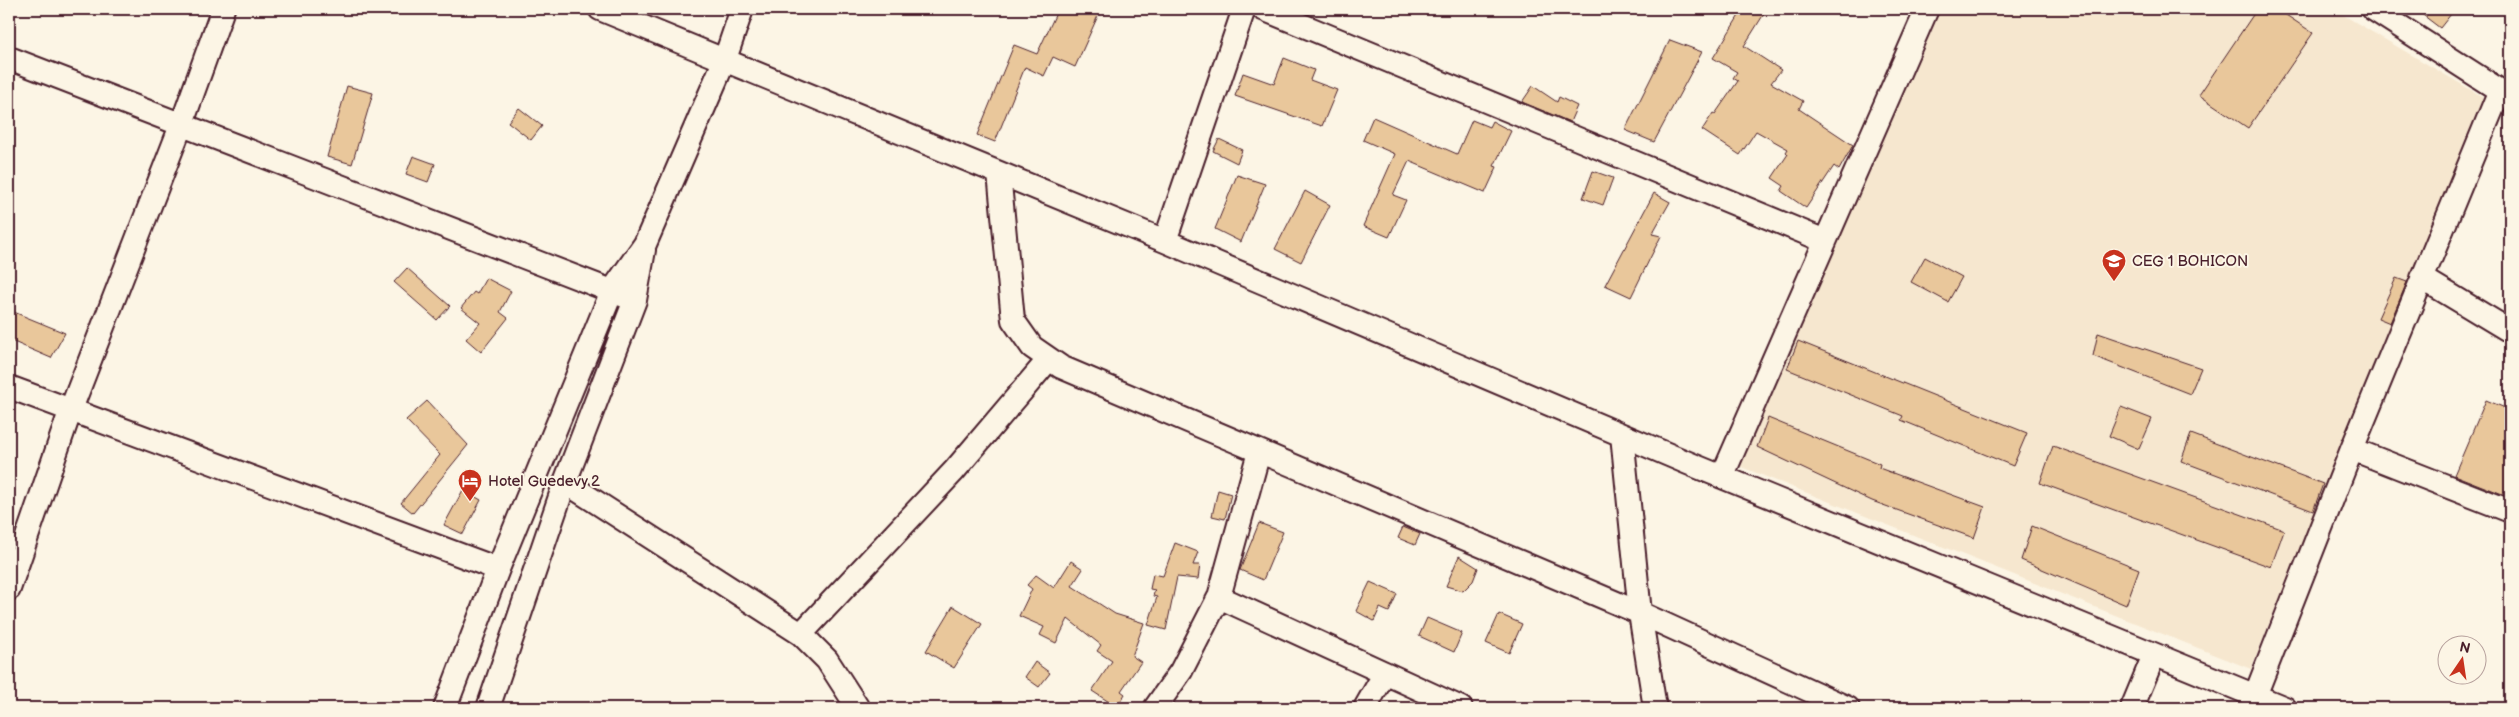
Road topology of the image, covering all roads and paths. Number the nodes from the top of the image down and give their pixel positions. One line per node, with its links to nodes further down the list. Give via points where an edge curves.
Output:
1 (223, 9): 11 (street)
2 (600, 9): 9 (street)
3 (742, 9): 9 (street)
4 (1244, 9): 13 (street)
5 (1263, 9): 14 (street)
6 (1927, 9): 14 (street)
7 (2373, 9): 10 (street)
8 (9, 58): 11 (street)
9 (725, 59): 12 (street); 15 (street)
10 (2505, 93): 16 (street)
11 (182, 123): 17 (street); 22 (street)
12 (999, 173): 13 (street); 20 (street, via 1013,320 1032,347)
13 (1165, 241): 23 (street)
14 (1825, 241): 26 (street)
15 (645, 244): 17 (street); 18 (street)
16 (2422, 278): 19 (street); 24 (street)
17 (612, 291): 18 (street); 29 (street)
18 (635, 300): 27 (street)
19 (2510, 331)
20 (1049, 359): 25 (street, via 1061,368); 33 (street, via 954,471)
21 (9, 387): 22 (street)
22 (70, 409): 29 (street); 30 (street)
23 (1622, 435): 26 (street); 32 (street)
24 (2352, 449): 28 (street); 36 (street)
25 (1259, 452): 31 (street); 32 (street)
26 (1722, 477): 34 (street)
27 (565, 482): 33 (street); 38 (street)
28 (2510, 511)
29 (498, 569): 37 (street)
30 (9, 589)
31 (1219, 597): 35 (street); 40 (street, via 1182,671)
32 (1640, 614): 43 (street); 44 (street)
33 (801, 634): 39 (street, via 827,660)
34 (2154, 655): 36 (street); 45 (street)
35 (1385, 673): 41 (street); 42 (street)
36 (2255, 696): 46 (street)
37 (451, 707)
38 (488, 708)
39 (858, 708)
40 (1156, 708)
41 (1365, 708)
42 (1461, 708)
43 (1655, 708)
44 (1848, 708)
45 (2132, 708)
46 (2285, 708)

